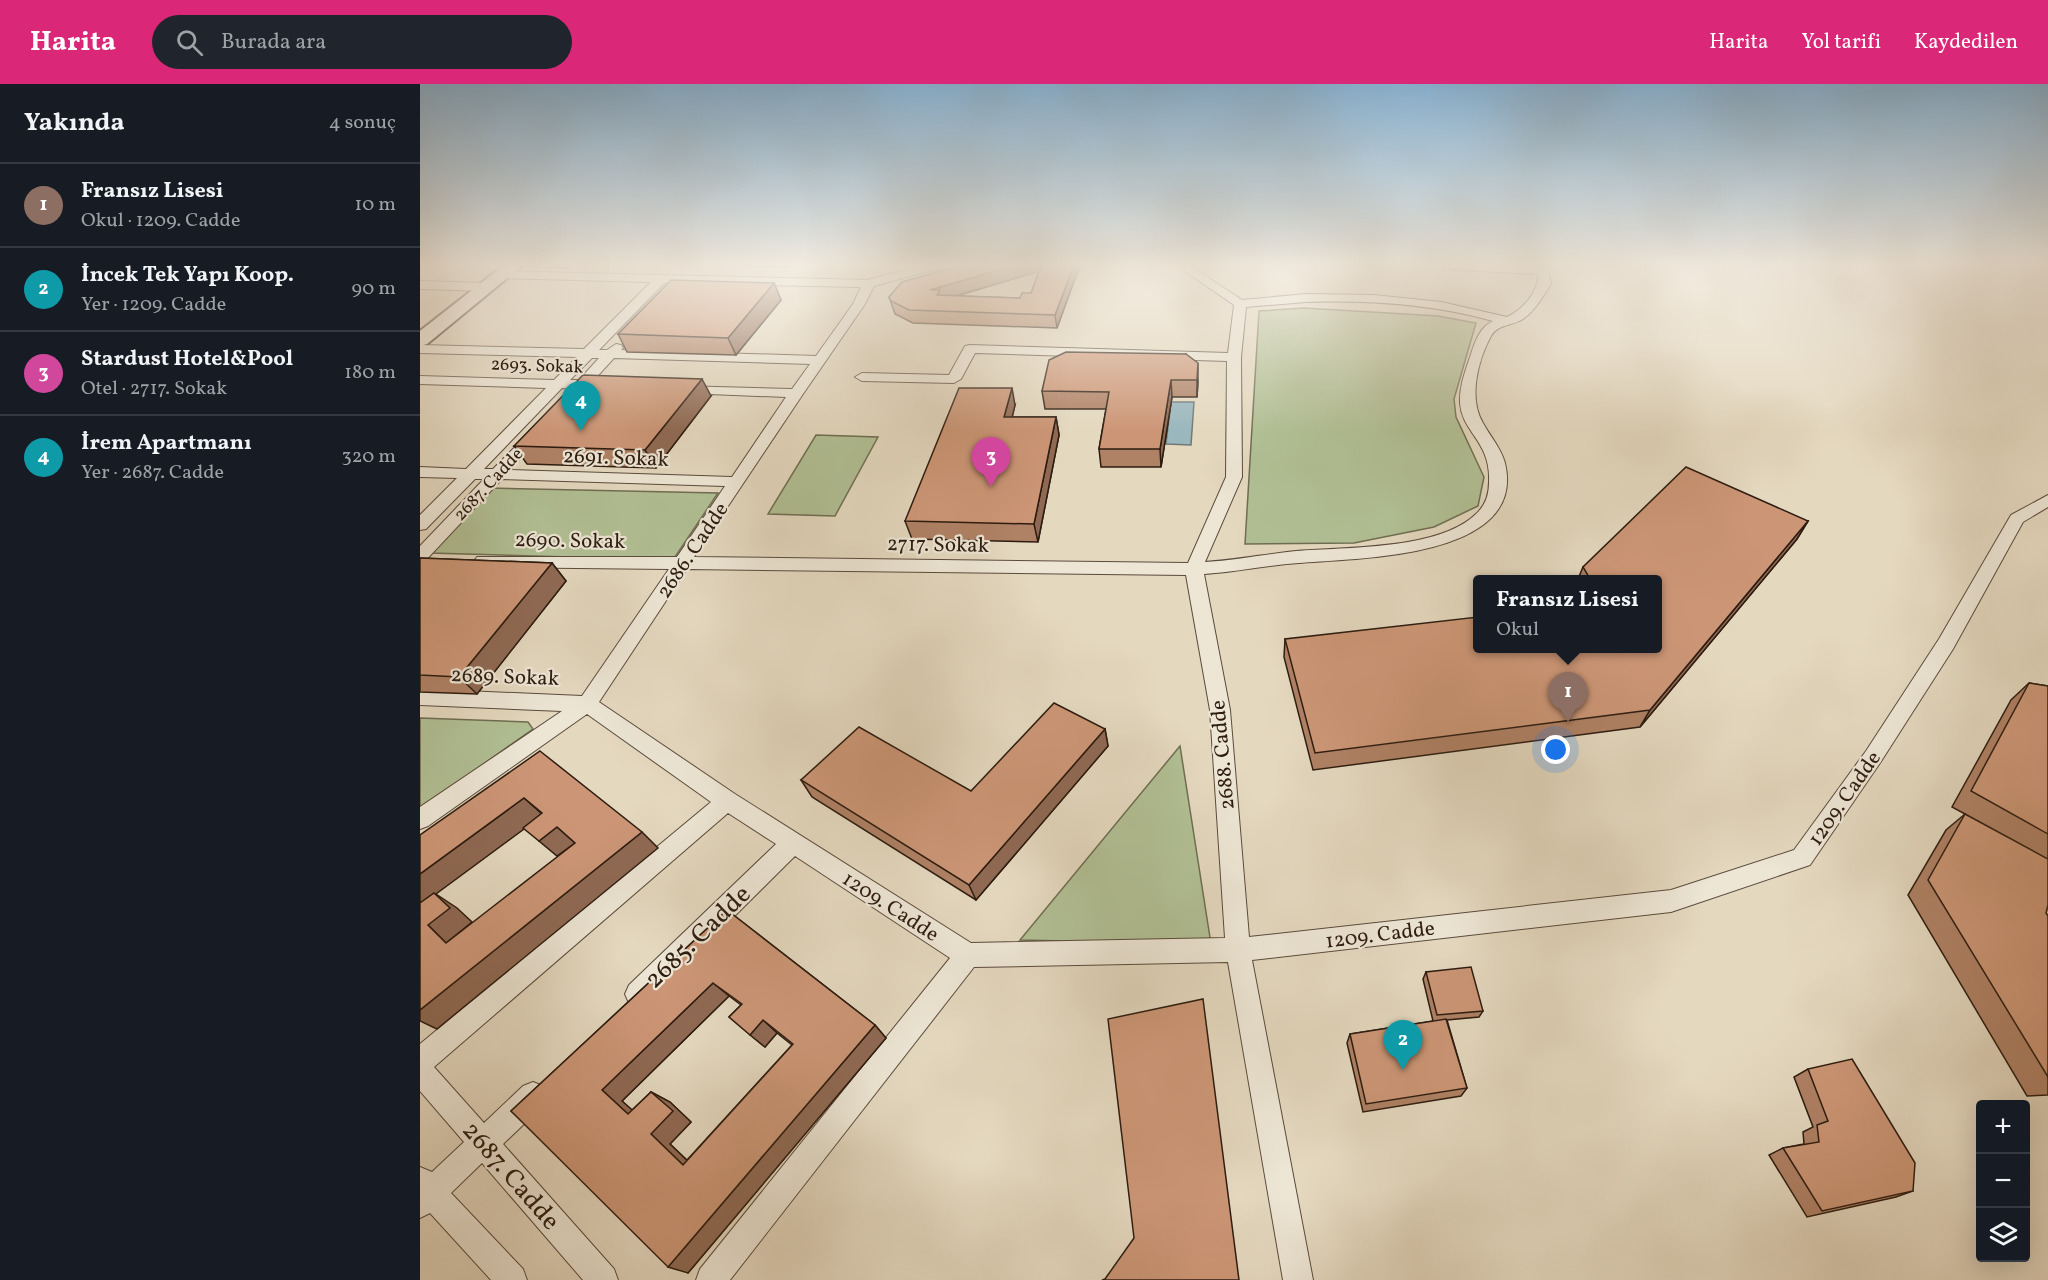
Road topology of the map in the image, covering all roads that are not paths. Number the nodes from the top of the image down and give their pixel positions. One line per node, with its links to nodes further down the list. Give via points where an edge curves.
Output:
1 (444, 321): 7 (main road)
2 (620, 321): 9 (street, 2687. Cadde)
3 (847, 321): 12 (street, 2686. Cadde)
4 (1238, 321): 11 (street)
5 (1506, 321): 32 (street, 2717. Sokak, via 1493,325 1485,334 1467,402 1498,466 1498,494 1487,513 1452,537 1391,552 1295,557)
6 (626, 338): 10 (street)
7 (420, 340)
8 (420, 349): 9 (street)
9 (588, 354): 10 (street); 15 (street, 2687. Cadde)
10 (610, 354): 12 (street); 16 (street)
11 (1234, 357): 13 (street, via 970,349 954,379); 32 (street, via 1234,477)
12 (820, 360): 19 (street, 2686. Cadde)
13 (862, 377)
14 (420, 380): 15 (street, 2693. Sokak)
15 (558, 384): 16 (street, 2693. Sokak); 23 (street, 2687. Cadde)
16 (582, 385): 17 (street, 2693. Sokak); 20 (street)
17 (606, 386)
18 (666, 388): 19 (street)
19 (796, 393): 25 (street, 2686. Cadde)
20 (559, 409)
21 (543, 426): 24 (street, 2687. Cadde)
22 (420, 472): 23 (street, 2691. Sokak)
23 (469, 474): 24 (street, 2691. Sokak); 27 (street, 2687. Cadde)
24 (497, 475): 25 (street, 2691. Sokak); 28 (street, 2687. Cadde)
25 (738, 482): 31 (street, 2686. Cadde)
26 (2048, 500): 38 (street, 1209. Cadde, via 2017,519 1946,644 1874,758 1802,858 1671,901)
27 (420, 525)
28 (420, 558): 29 (street)
29 (444, 560)
30 (468, 561): 31 (street, 2690. Sokak)
31 (682, 564): 32 (street, 2717. Sokak); 34 (street, 2686. Cadde)
32 (1194, 570): 38 (street, 2688. Cadde, via 1220,710)
33 (420, 697): 34 (street, 2689. Sokak)
34 (587, 704): 35 (street, 1209. Cadde); 36 (street, 2686. Cadde)
35 (727, 801): 37 (street, 1209. Cadde); 41 (street)
36 (420, 819)
37 (793, 843): 39 (street, 1209. Cadde); 40 (street, 2685. Cadde)
38 (1238, 950): 39 (street, 1209. Cadde); 49 (street, 2688. Cadde)
39 (968, 955): 48 (street)
40 (621, 1010)
41 (420, 1060)
42 (420, 1071): 44 (street, 2687. Cadde)
43 (553, 1077): 44 (street)
44 (484, 1143): 45 (street); 47 (street, 2687. Cadde)
45 (423, 1193): 46 (street)
46 (512, 1280)
47 (603, 1280)
48 (711, 1280)
49 (1298, 1280)

